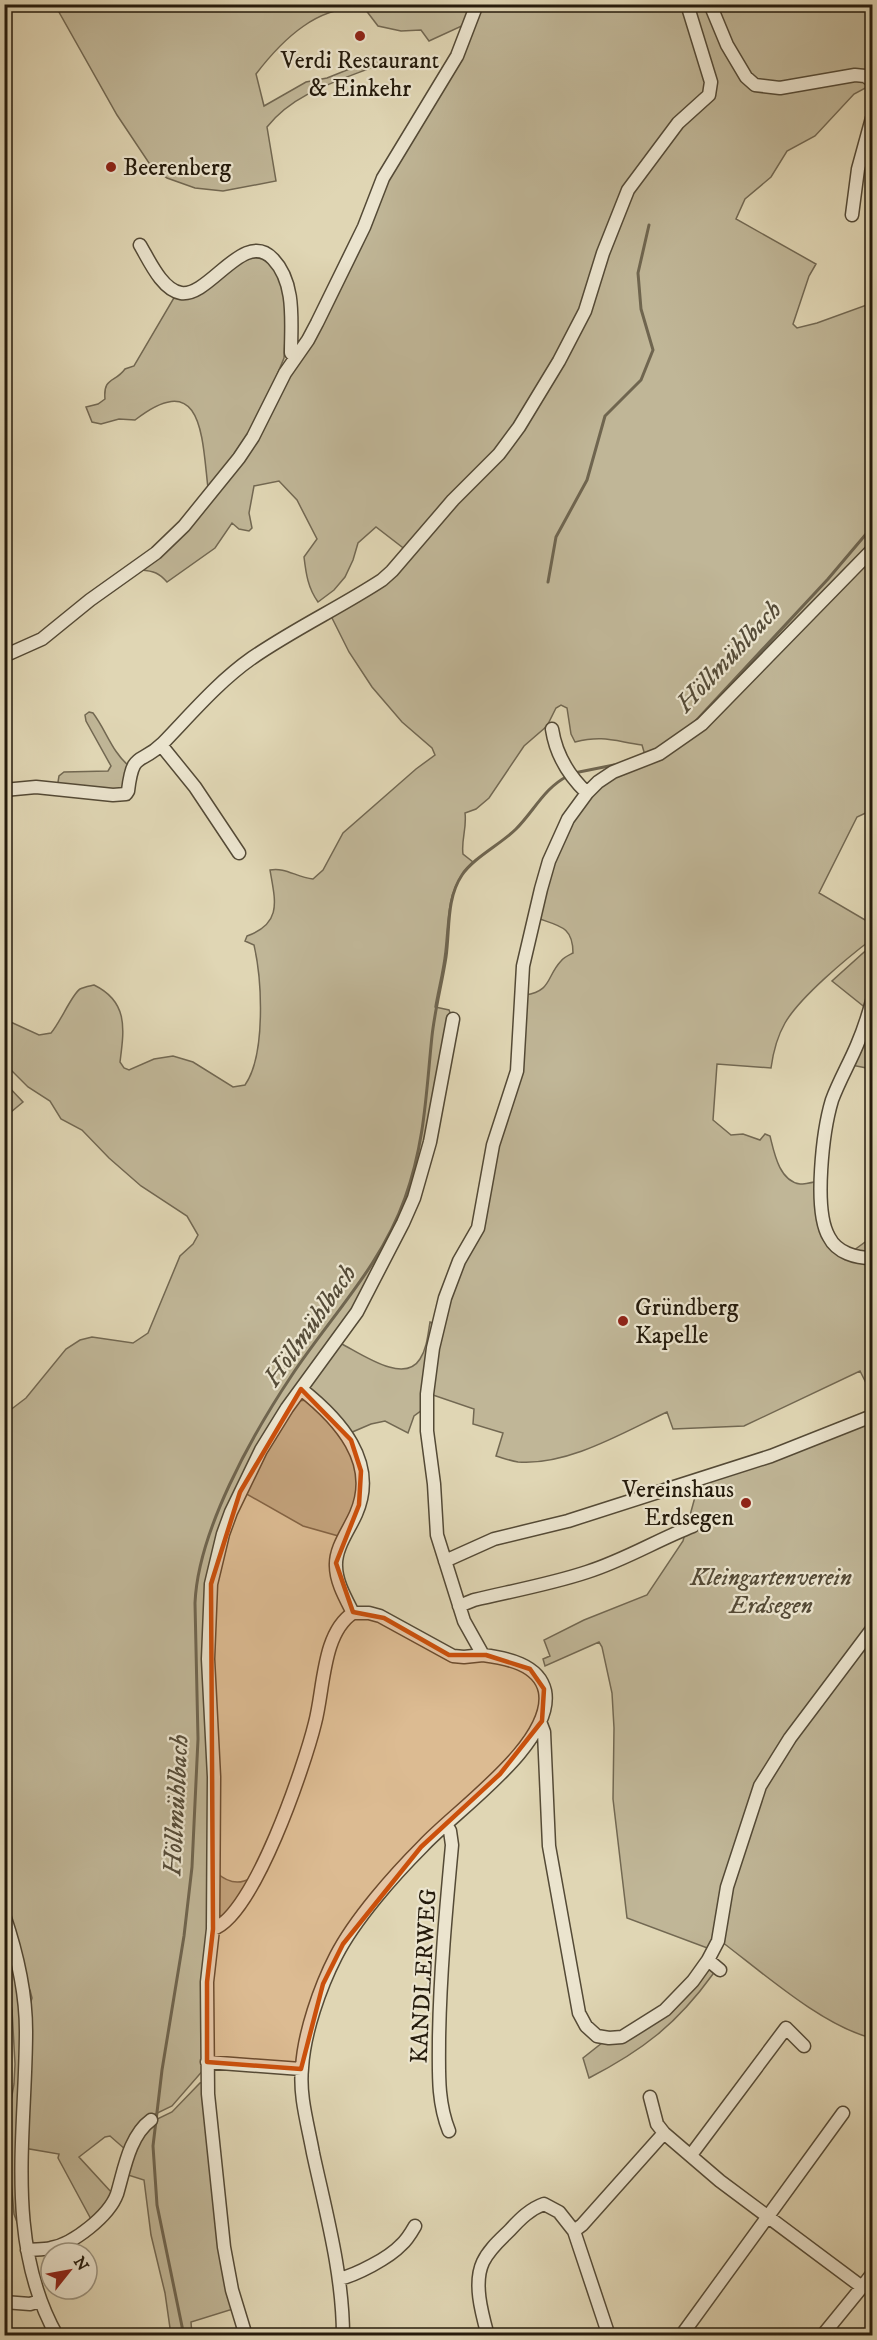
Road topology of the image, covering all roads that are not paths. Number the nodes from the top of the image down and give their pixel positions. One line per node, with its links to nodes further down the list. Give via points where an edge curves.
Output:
1 (477, 4): 8 (street, via 457,56 383,178 364,227 308,340)
2 (687, 4): 12 (street, via 711,91 678,123 628,189 574,334 508,443 392,571 236,670)
3 (710, 4): 4 (street, via 727,45 755,86 780,88 855,75)
4 (873, 81)
5 (873, 118): 6 (street, via 859,163)
6 (852, 215)
7 (140, 245): 8 (street, via 166,285 179,293 200,287 249,253 270,256 288,288 291,353)
8 (295, 357): 10 (street, via 253,437 171,540 42,639)
9 (873, 550): 14 (street, via 702,724 659,754 606,776)
10 (4, 656)
11 (552, 729): 14 (street, via 557,752)
12 (161, 745): 13 (street, via 132,766 128,791 120,796 51,788); 15 (street)
13 (4, 790)
14 (587, 793): 22 (street, via 568,819 541,889 523,966 517,1071 496,1134 478,1228 453,1274 433,1348 427,1431 436,1524)
15 (239, 853)
16 (873, 1002): 18 (street, via 831,1103 821,1204 823,1224 833,1244 851,1255)
17 (453, 1019): 19 (street, via 430,1142 414,1198 357,1312)
18 (873, 1258)
19 (301, 1389): 24 (street, via 341,1427 354,1446 360,1466 360,1500 336,1565); 30 (street, via 271,1433 240,1492 223,1534 211,1584 208,1659 214,1777)
20 (873, 1416): 22 (street, via 771,1456 568,1521 494,1539)
21 (693, 1526): 23 (street, via 586,1572)
22 (445, 1561): 23 (street)
23 (459, 1606): 26 (street)
24 (353, 1613): 26 (street, via 384,1618 453,1656); 30 (street, via 333,1637 308,1748 271,1848 241,1901)
25 (873, 1629): 31 (street, via 790,1738 760,1786 727,1887 718,1941)
26 (483, 1655): 27 (street, via 523,1665 536,1674 546,1697)
27 (541, 1724): 28 (street, via 500,1774); 31 (street, via 552,1867 583,2022 600,2037 626,2036 671,2005)
28 (446, 1824): 35 (street, via 401,1869 340,1949 323,1984); 39 (street, KANDLERWEG, via 452,1845 440,1973 439,2078)
29 (4, 1915): 45 (street, via 17,1958 25,2013 21,2175)
30 (213, 1929): 34 (street, via 207,1982)
31 (708, 1960): 32 (street)
32 (720, 1970)
33 (804, 2046): 41 (street, via 786,2028)
34 (207, 2062): 35 (street); 53 (street, via 224,2247)
35 (302, 2068): 47 (street, via 305,2112)
36 (650, 2097): 40 (street, via 657,2124)
37 (843, 2113): 42 (street)
38 (151, 2120): 45 (street, via 126,2158 117,2194 104,2215 57,2247)
39 (448, 2131)
40 (664, 2133): 41 (street); 44 (street)
41 (691, 2155): 42 (street)
42 (768, 2216): 48 (street); 57 (street)
43 (415, 2226): 47 (street, via 394,2251)
44 (574, 2231): 55 (street, via 559,2212 544,2204 527,2213 489,2253 479,2277); 56 (street)
45 (27, 2250): 49 (street)
46 (873, 2274): 48 (street)
47 (339, 2279): 54 (street)
48 (862, 2287): 58 (street)
49 (39, 2297)
50 (40, 2301): 51 (street); 52 (street)
51 (4, 2302)
52 (57, 2336)
53 (246, 2336)
54 (343, 2336)
55 (488, 2336)
56 (609, 2336)
57 (681, 2336)
58 (822, 2336)

